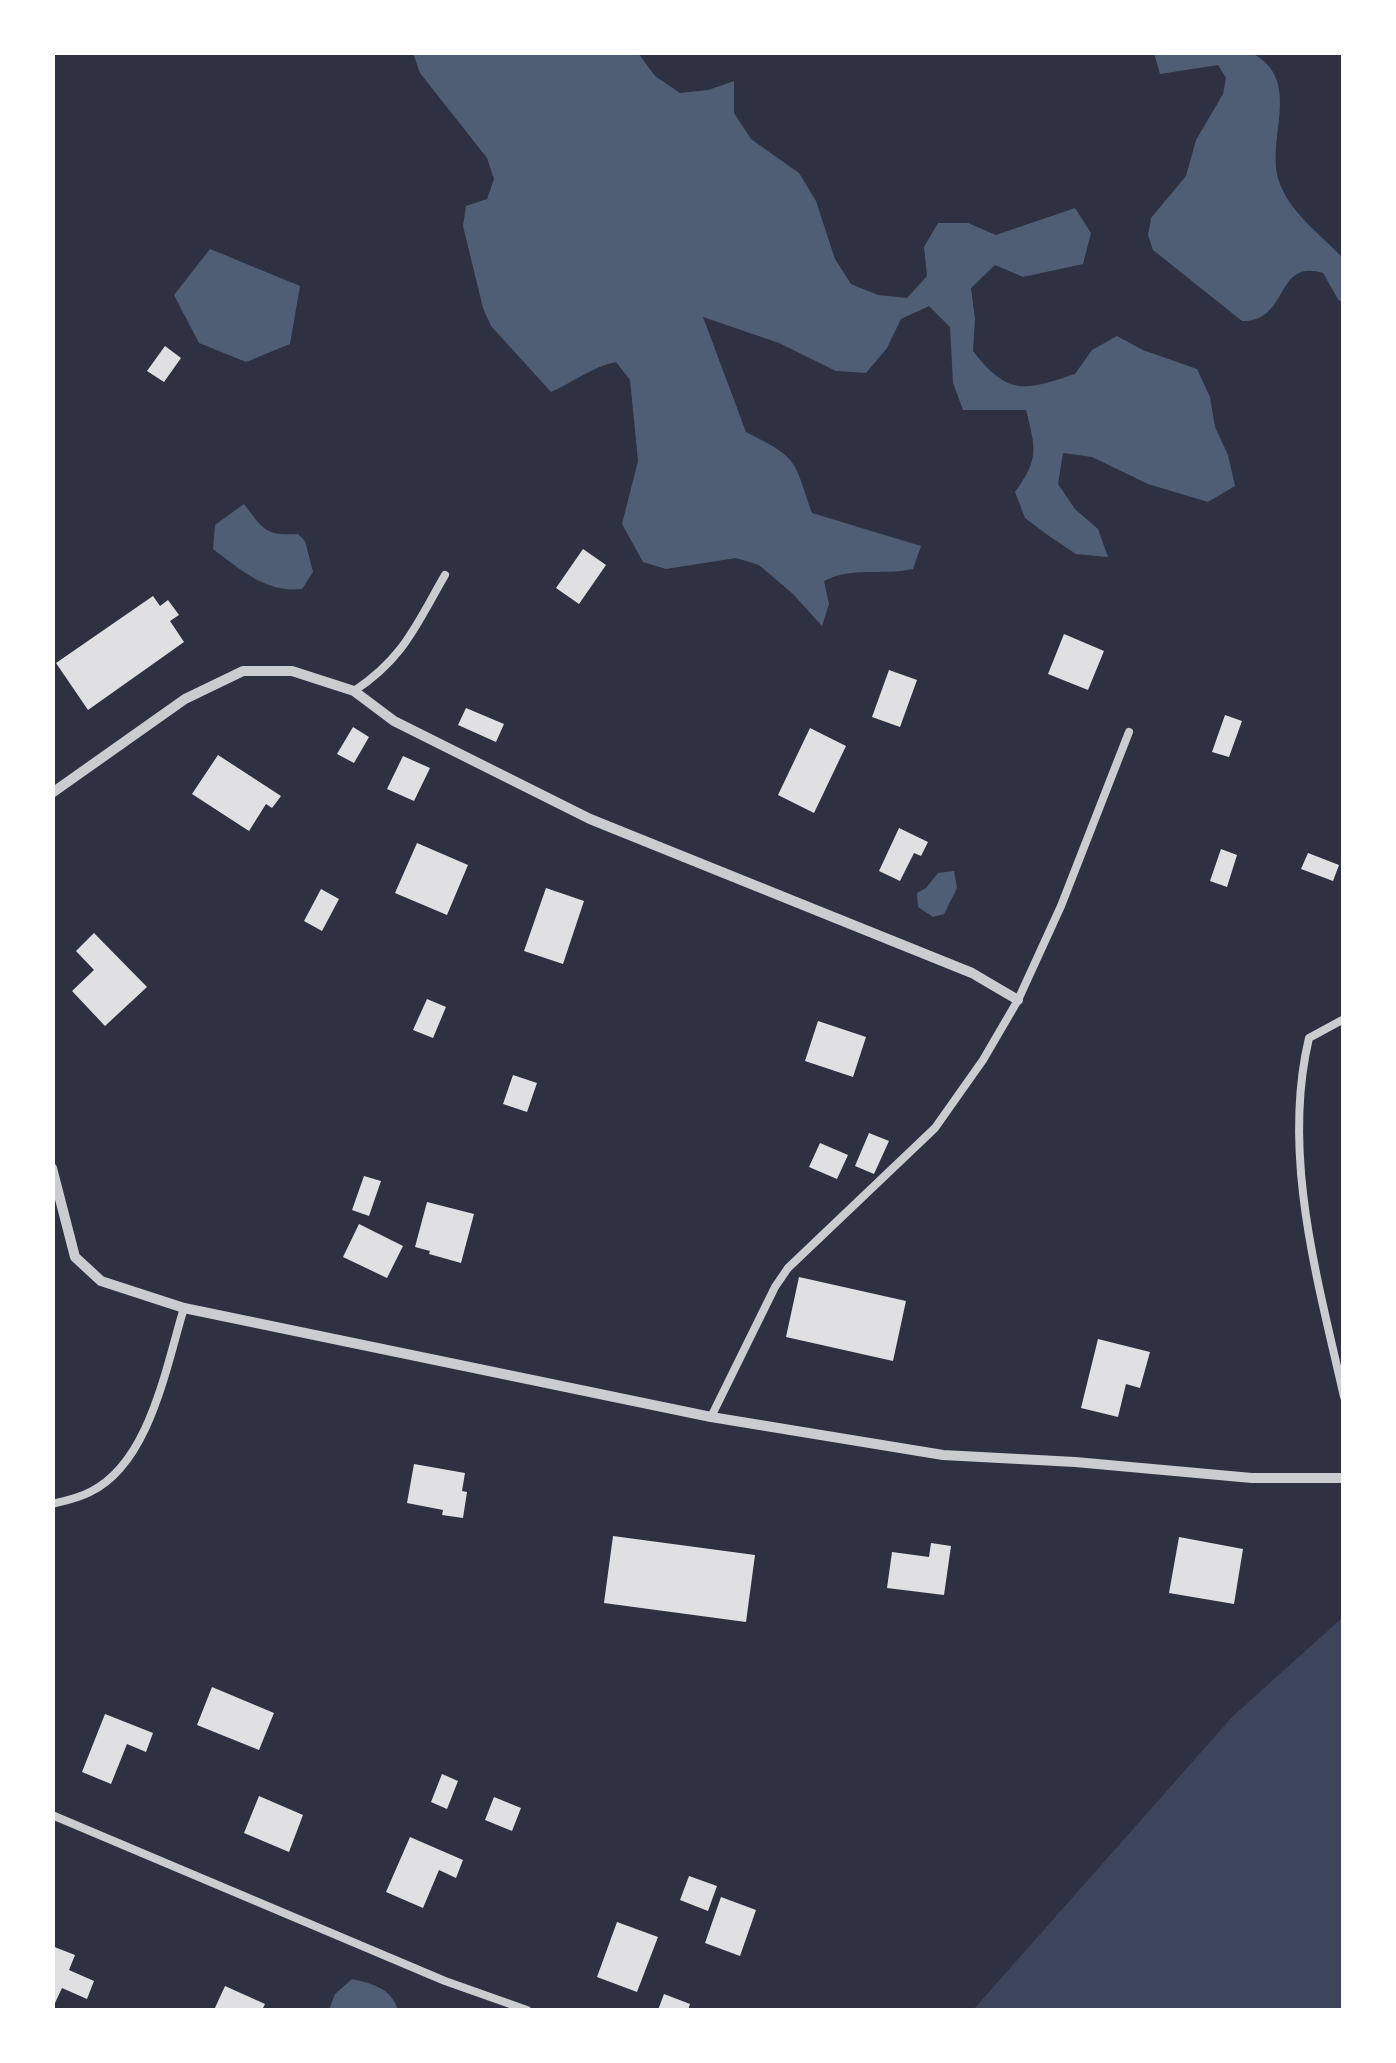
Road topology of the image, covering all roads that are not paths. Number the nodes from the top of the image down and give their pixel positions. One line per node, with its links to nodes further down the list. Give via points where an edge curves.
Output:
1 (445, 575): 2 (lane, via 402,652)
2 (354, 691): 4 (street, via 292,671 243,672 184,699); 5 (street, via 394,722 590,819 972,973)
3 (1129, 732): 5 (lane)
4 (52, 793)
5 (1018, 1000): 10 (lane, via 936,1128 788,1268)
6 (1344, 1019): 9 (lane, via 1310,1038 1301,1070 1298,1150)
7 (52, 1168): 8 (street, via 75,1257 101,1281)
8 (184, 1308): 10 (street); 12 (lane, via 146,1428 126,1464 92,1491)
9 (1344, 1397)
10 (710, 1417): 11 (street, via 943,1455 1252,1478)
11 (1344, 1478)
12 (52, 1504)
13 (52, 1815): 14 (lane)
14 (527, 2010)

